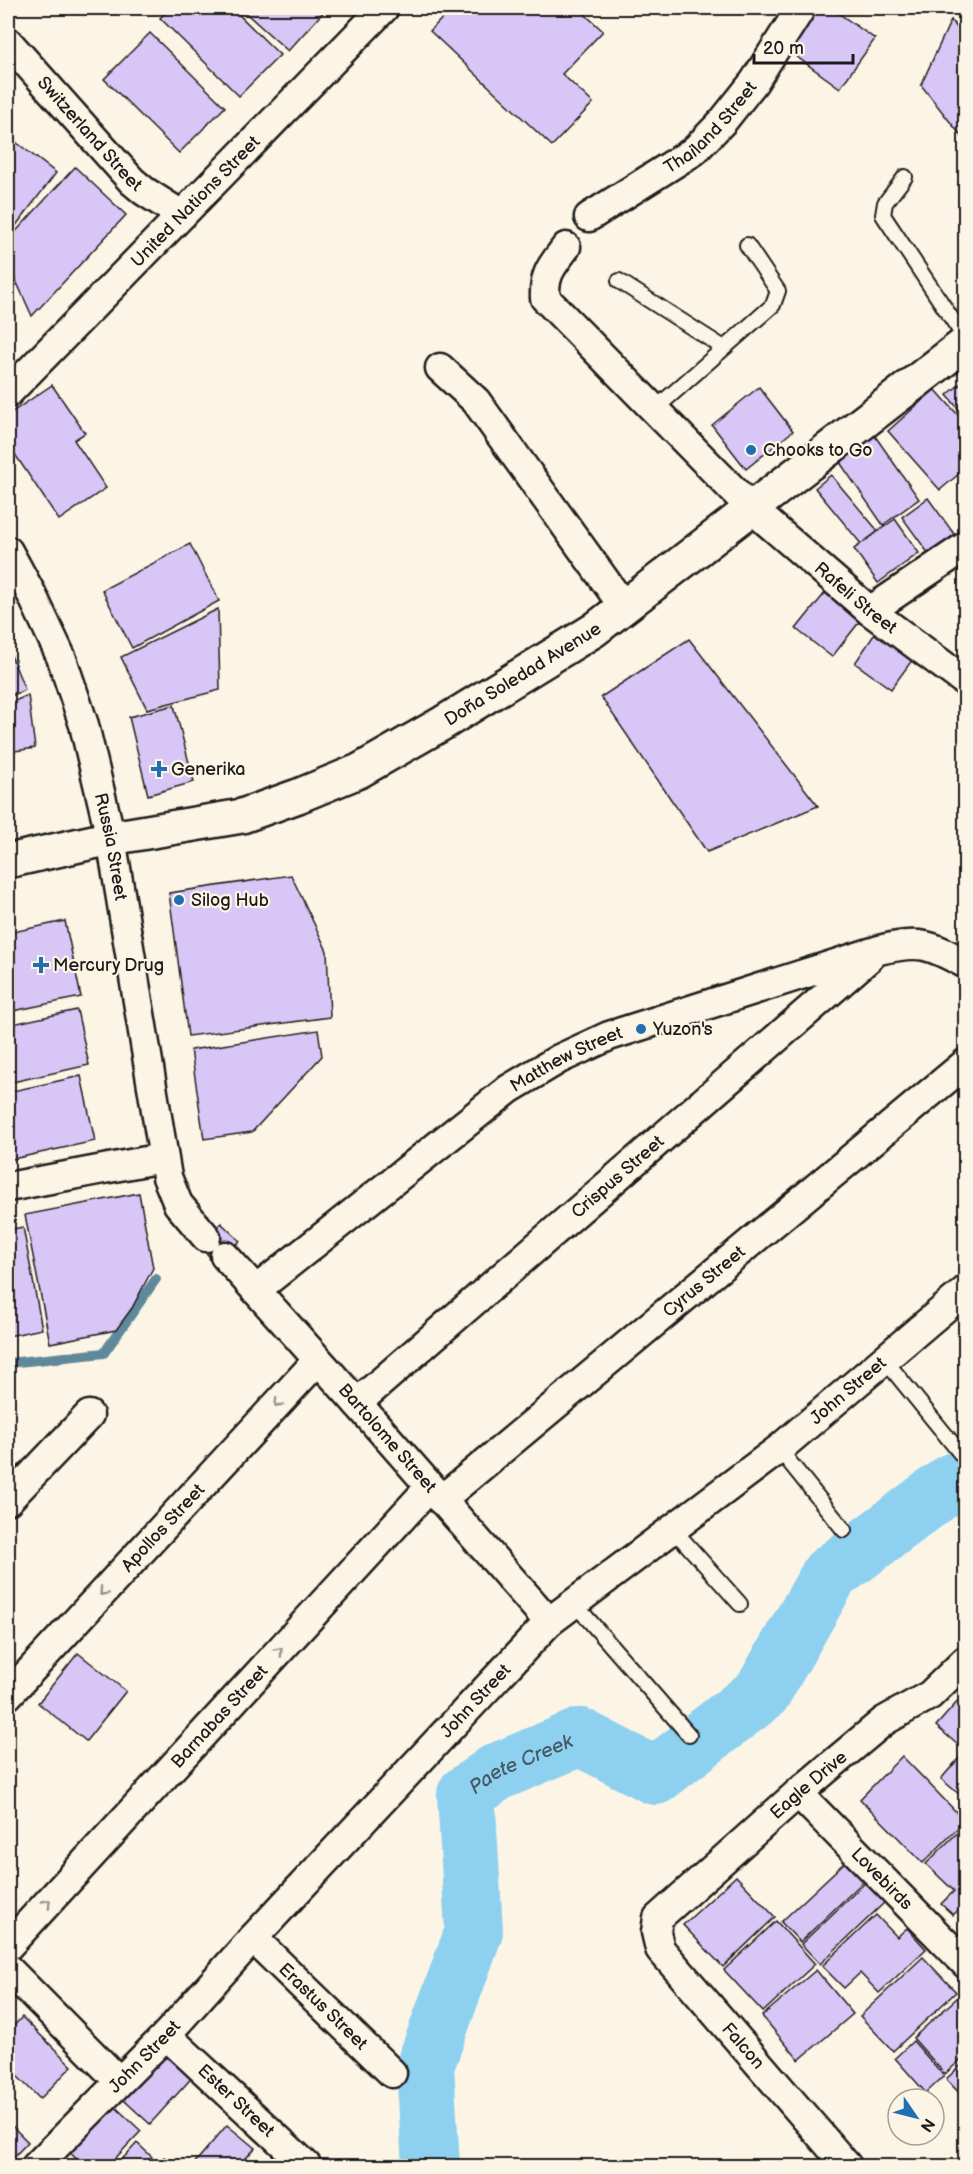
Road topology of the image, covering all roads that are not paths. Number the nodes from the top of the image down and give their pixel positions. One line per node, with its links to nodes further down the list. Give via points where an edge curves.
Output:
1 (384, 8): 5 (street, United Nations Street)
2 (801, 8): 6 (street, Thailand Street, via 754,82 694,151)
3 (8, 42): 5 (street, Switzerland Street, via 132,181)
4 (905, 177): 10 (lane, via 885,203 883,215)
5 (180, 214): 13 (street, United Nations Street)
6 (589, 217)
7 (747, 245): 11 (lane, via 778,291 773,305)
8 (566, 247): 14 (street, Rafeli Street, via 548,271 545,298)
9 (619, 281): 11 (lane)
10 (966, 342): 15 (main road, Doña Soledad Avenue)
11 (724, 348): 14 (lane)
12 (440, 368): 18 (street, via 476,401)
13 (8, 393)
14 (655, 409): 15 (street, Rafeli Street)
15 (752, 508): 18 (main road, Doña Soledad Avenue); 19 (street, Rafeli Street)
16 (966, 546): 19 (street)
17 (8, 552): 21 (street, Russia Street, via 62,659 84,725)
18 (624, 607): 21 (main road, Doña Soledad Avenue, via 584,636 359,771 242,816)
19 (870, 611): 20 (street, Rafeli Street)
20 (966, 682)
21 (111, 838): 22 (main road, Doña Soledad Avenue); 26 (street, Russia Street)
22 (8, 861)
23 (879, 950): 24 (street, Matthew Street, via 920,944 936,947); 28 (street, Matthew Street, via 609,1036 559,1059 509,1089); 32 (street, Crispus Street)
24 (966, 964)
25 (966, 1063): 36 (street, Cyrus Street)
26 (162, 1158): 27 (street); 28 (street, Bartolome Street, via 178,1204)
27 (8, 1187)
28 (256, 1290): 31 (street, Bartolome Street)
29 (966, 1290): 30 (street, John Street)
30 (884, 1359): 34 (street, John Street); 35 (lane)
31 (318, 1360): 32 (street, Bartolome Street); 44 (street, Apollos Street, one-way to 44)
32 (357, 1403): 36 (street, Bartolome Street)
33 (89, 1415): 37 (street)
34 (779, 1449): 38 (street, John Street); 39 (lane)
35 (966, 1460)
36 (435, 1493): 42 (street, Bartolome Street); 49 (street, Barnabas Street, one-way to 36)
37 (8, 1500)
38 (673, 1529): 40 (street, John Street); 41 (lane)
39 (844, 1530)
40 (574, 1603): 42 (street, John Street); 45 (lane)
41 (740, 1604)
42 (549, 1622): 48 (street, John Street)
43 (966, 1660): 46 (street, Eagle Drive, via 930,1695 884,1721)
44 (8, 1695)
45 (689, 1735)
46 (798, 1793): 47 (street, Eagle Drive); 50 (street, Lovebirds)
47 (658, 1918): 57 (street, Falcon, via 660,1949)
48 (253, 1938): 52 (street, John Street); 53 (street, Erastus Street)
49 (8, 1946)
50 (966, 1964)
51 (8, 1969): 54 (street)
52 (166, 2035): 54 (street, John Street); 56 (street, Ester Street)
53 (392, 2073)
54 (119, 2081): 55 (street, John Street)
55 (53, 2161)
56 (307, 2166)
57 (847, 2166)

